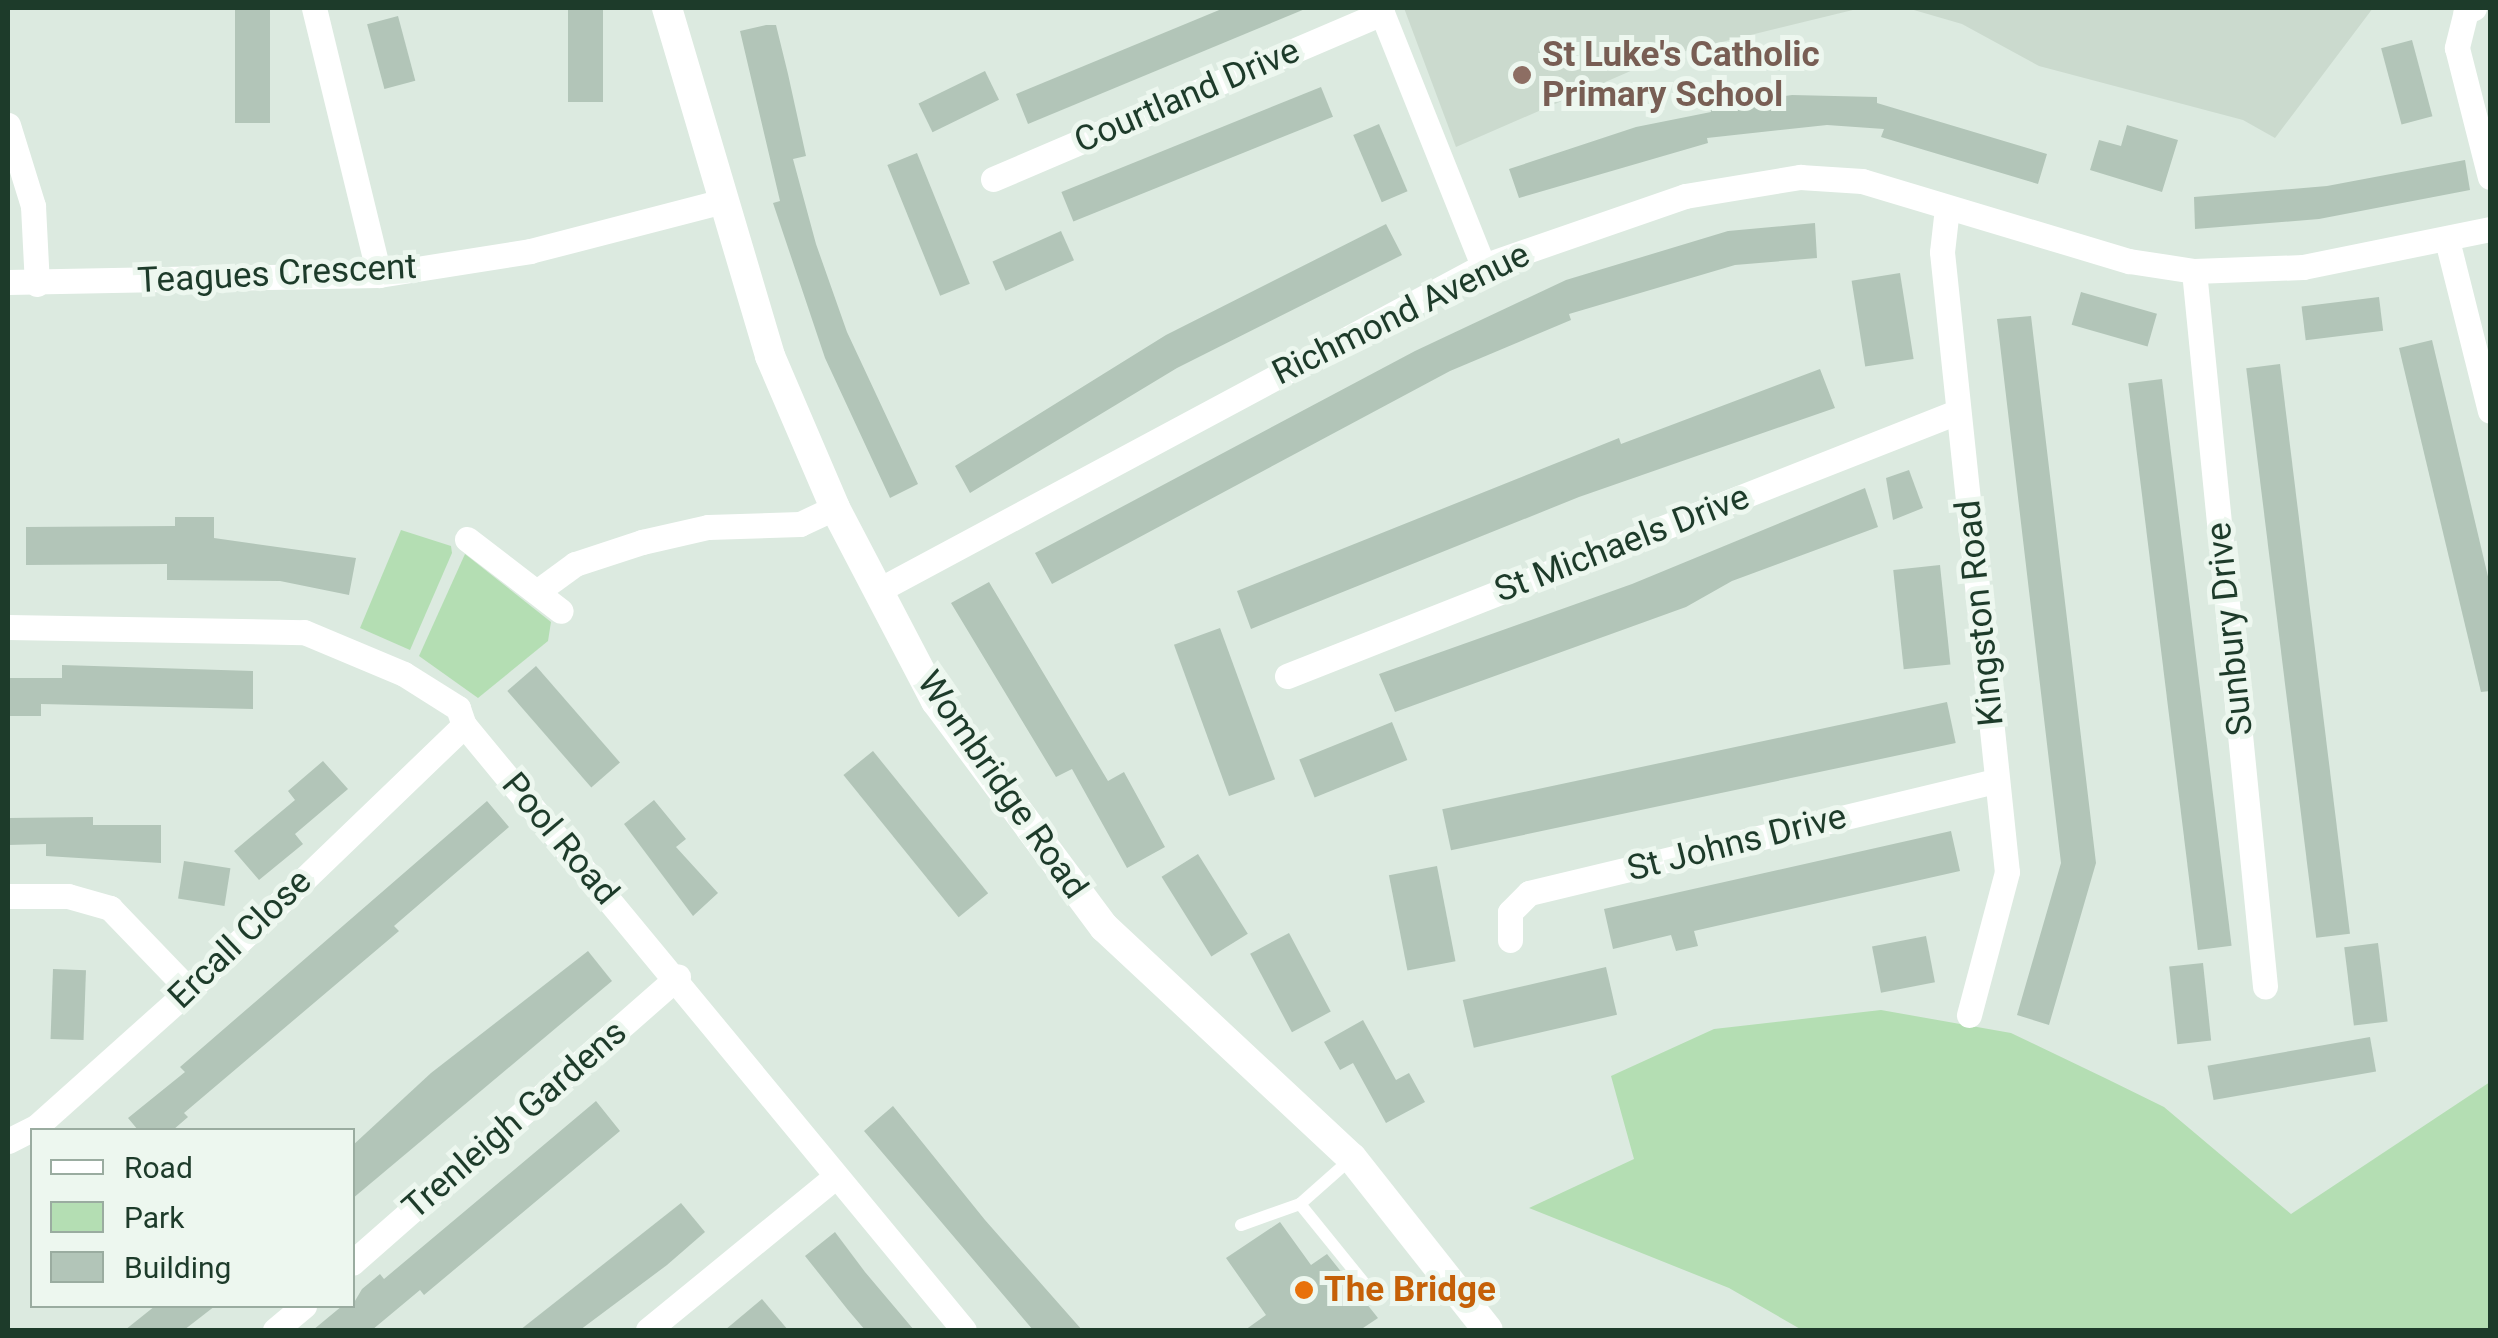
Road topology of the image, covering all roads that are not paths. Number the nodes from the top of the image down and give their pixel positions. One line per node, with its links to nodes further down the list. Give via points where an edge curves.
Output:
1 (314, 8): 14 (street)
2 (667, 8): 8 (street, Wombridge Road)
3 (2474, 8): 6 (street, via 2466,11 2457,48)
4 (1381, 10): 7 (street, Courtland Drive); 12 (street)
5 (8, 125): 16 (street, via 33,206)
6 (2490, 178)
7 (992, 179)
8 (720, 202): 14 (street, Teagues Crescent, via 530,250); 19 (street, Wombridge Road, via 770,356)
9 (1947, 208): 12 (street, Richmond Avenue, via 1862,180 1800,177 1685,196); 13 (street, Richmond Avenue, via 2129,261); 18 (street, Kingston Road, via 1942,252)
10 (2490, 229): 11 (street, Richmond Avenue)
11 (2447, 240): 13 (street, Richmond Avenue, via 2303,267); 17 (street)
12 (1483, 266): 22 (street, Richmond Avenue)
13 (2194, 272): 31 (street, Sunbury Drive)
14 (379, 275): 16 (street, Teagues Crescent)
15 (8, 282): 16 (street, Teagues Crescent)
16 (37, 284)
17 (2490, 410)
18 (1957, 412): 25 (street, St Michaels Drive); 27 (street, Kingston Road)
19 (835, 508): 21 (street, via 800,524 708,527 642,542 576,564); 22 (street, Wombridge Road)
20 (467, 539): 21 (street)
21 (538, 591): 23 (street)
22 (877, 591): 35 (street, Wombridge Road, via 936,701 1104,928)
23 (561, 611)
24 (8, 628): 26 (street, Pool Road, via 304,632 404,674 458,708)
25 (1287, 676)
26 (464, 726): 30 (street, Pool Road); 32 (street, Ercall Close)
27 (1997, 781): 29 (street, St Johns Drive, via 1529,893 1510,912); 33 (street, Kingston Road, via 2007,872)
28 (8, 896): 32 (street, via 68,896 110,908)
29 (1510, 940)
30 (678, 978): 36 (street, Pool Road); 39 (street, Trenleigh Gardens)
31 (2265, 986)
32 (189, 990): 34 (street, Ercall Close)
33 (1969, 1014)
34 (33, 1128)
35 (1352, 1158): 37 (lane); 42 (street, Wombridge Road)
36 (836, 1176): 44 (street); 45 (street, Pool Road)
37 (1300, 1204): 38 (lane); 40 (lane)
38 (1241, 1225)
39 (355, 1260)
40 (1372, 1293)
41 (302, 1308): 43 (street)
42 (1476, 1326)
43 (275, 1330)
44 (648, 1330)
45 (964, 1330)

